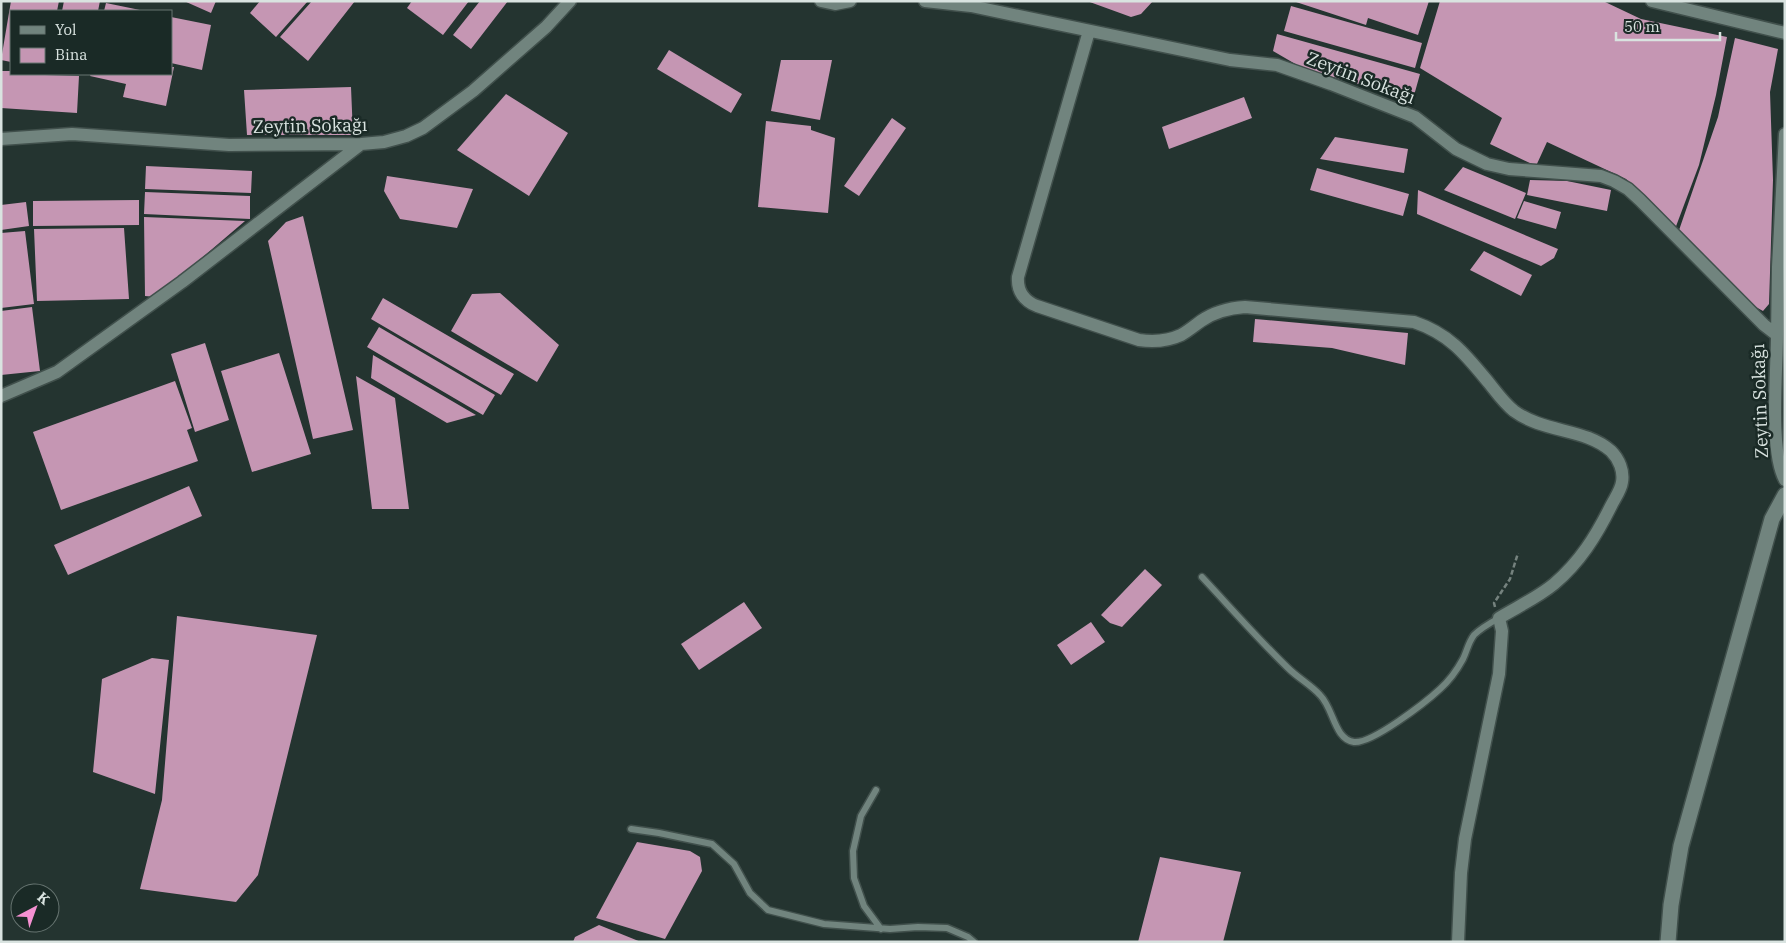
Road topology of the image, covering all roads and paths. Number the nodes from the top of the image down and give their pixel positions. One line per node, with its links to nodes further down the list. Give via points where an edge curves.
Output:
1 (570, 1): 10 (street, Zeytin Sokağı, via 528,43 423,128 406,136)
2 (821, 1): 3 (street, via 835,4)
3 (850, 1)
4 (925, 1): 6 (street, Zeytin Sokağı, via 971,6)
5 (1652, 1): 7 (street)
6 (1090, 31): 11 (street, Zeytin Sokağı, via 1230,60 1277,65 1404,112 1428,126 1456,150 1487,164 1524,171 1587,174 1614,181 1640,200); 17 (street, via 1018,277 1020,293 1030,303 1139,340 1160,341 1176,337 1217,312 1245,307 1414,322 1446,336 1513,410 1541,426 1594,440 1612,452 1622,471 1620,490 1578,562 1552,586)
7 (1785, 33)
8 (1785, 134): 11 (street)
9 (1, 139): 10 (street, Zeytin Sokağı, via 72,134 229,145)
10 (362, 144): 12 (street, via 182,282 57,372)
11 (1777, 335): 13 (street, Zeytin Sokağı, via 1776,430 1780,471)
12 (1, 396)
13 (1785, 480)
14 (1785, 495): 23 (street, via 1772,518 1681,846)
15 (1518, 552): 17 (path, via 1510,579 1494,603)
16 (1202, 578): 17 (lane, via 1289,669 1320,695 1332,712 1340,735 1354,742 1380,732 1429,700 1454,674 1475,635)
17 (1499, 618): 22 (street, via 1502,631 1499,674 1465,840)
18 (876, 790): 20 (lane, via 861,816 853,851 854,878 864,906)
19 (631, 829): 20 (lane, via 712,844 734,864 750,893 768,910 824,924)
20 (881, 929): 21 (lane, via 947,928)
21 (974, 942)
22 (1458, 942)
23 (1668, 942)

